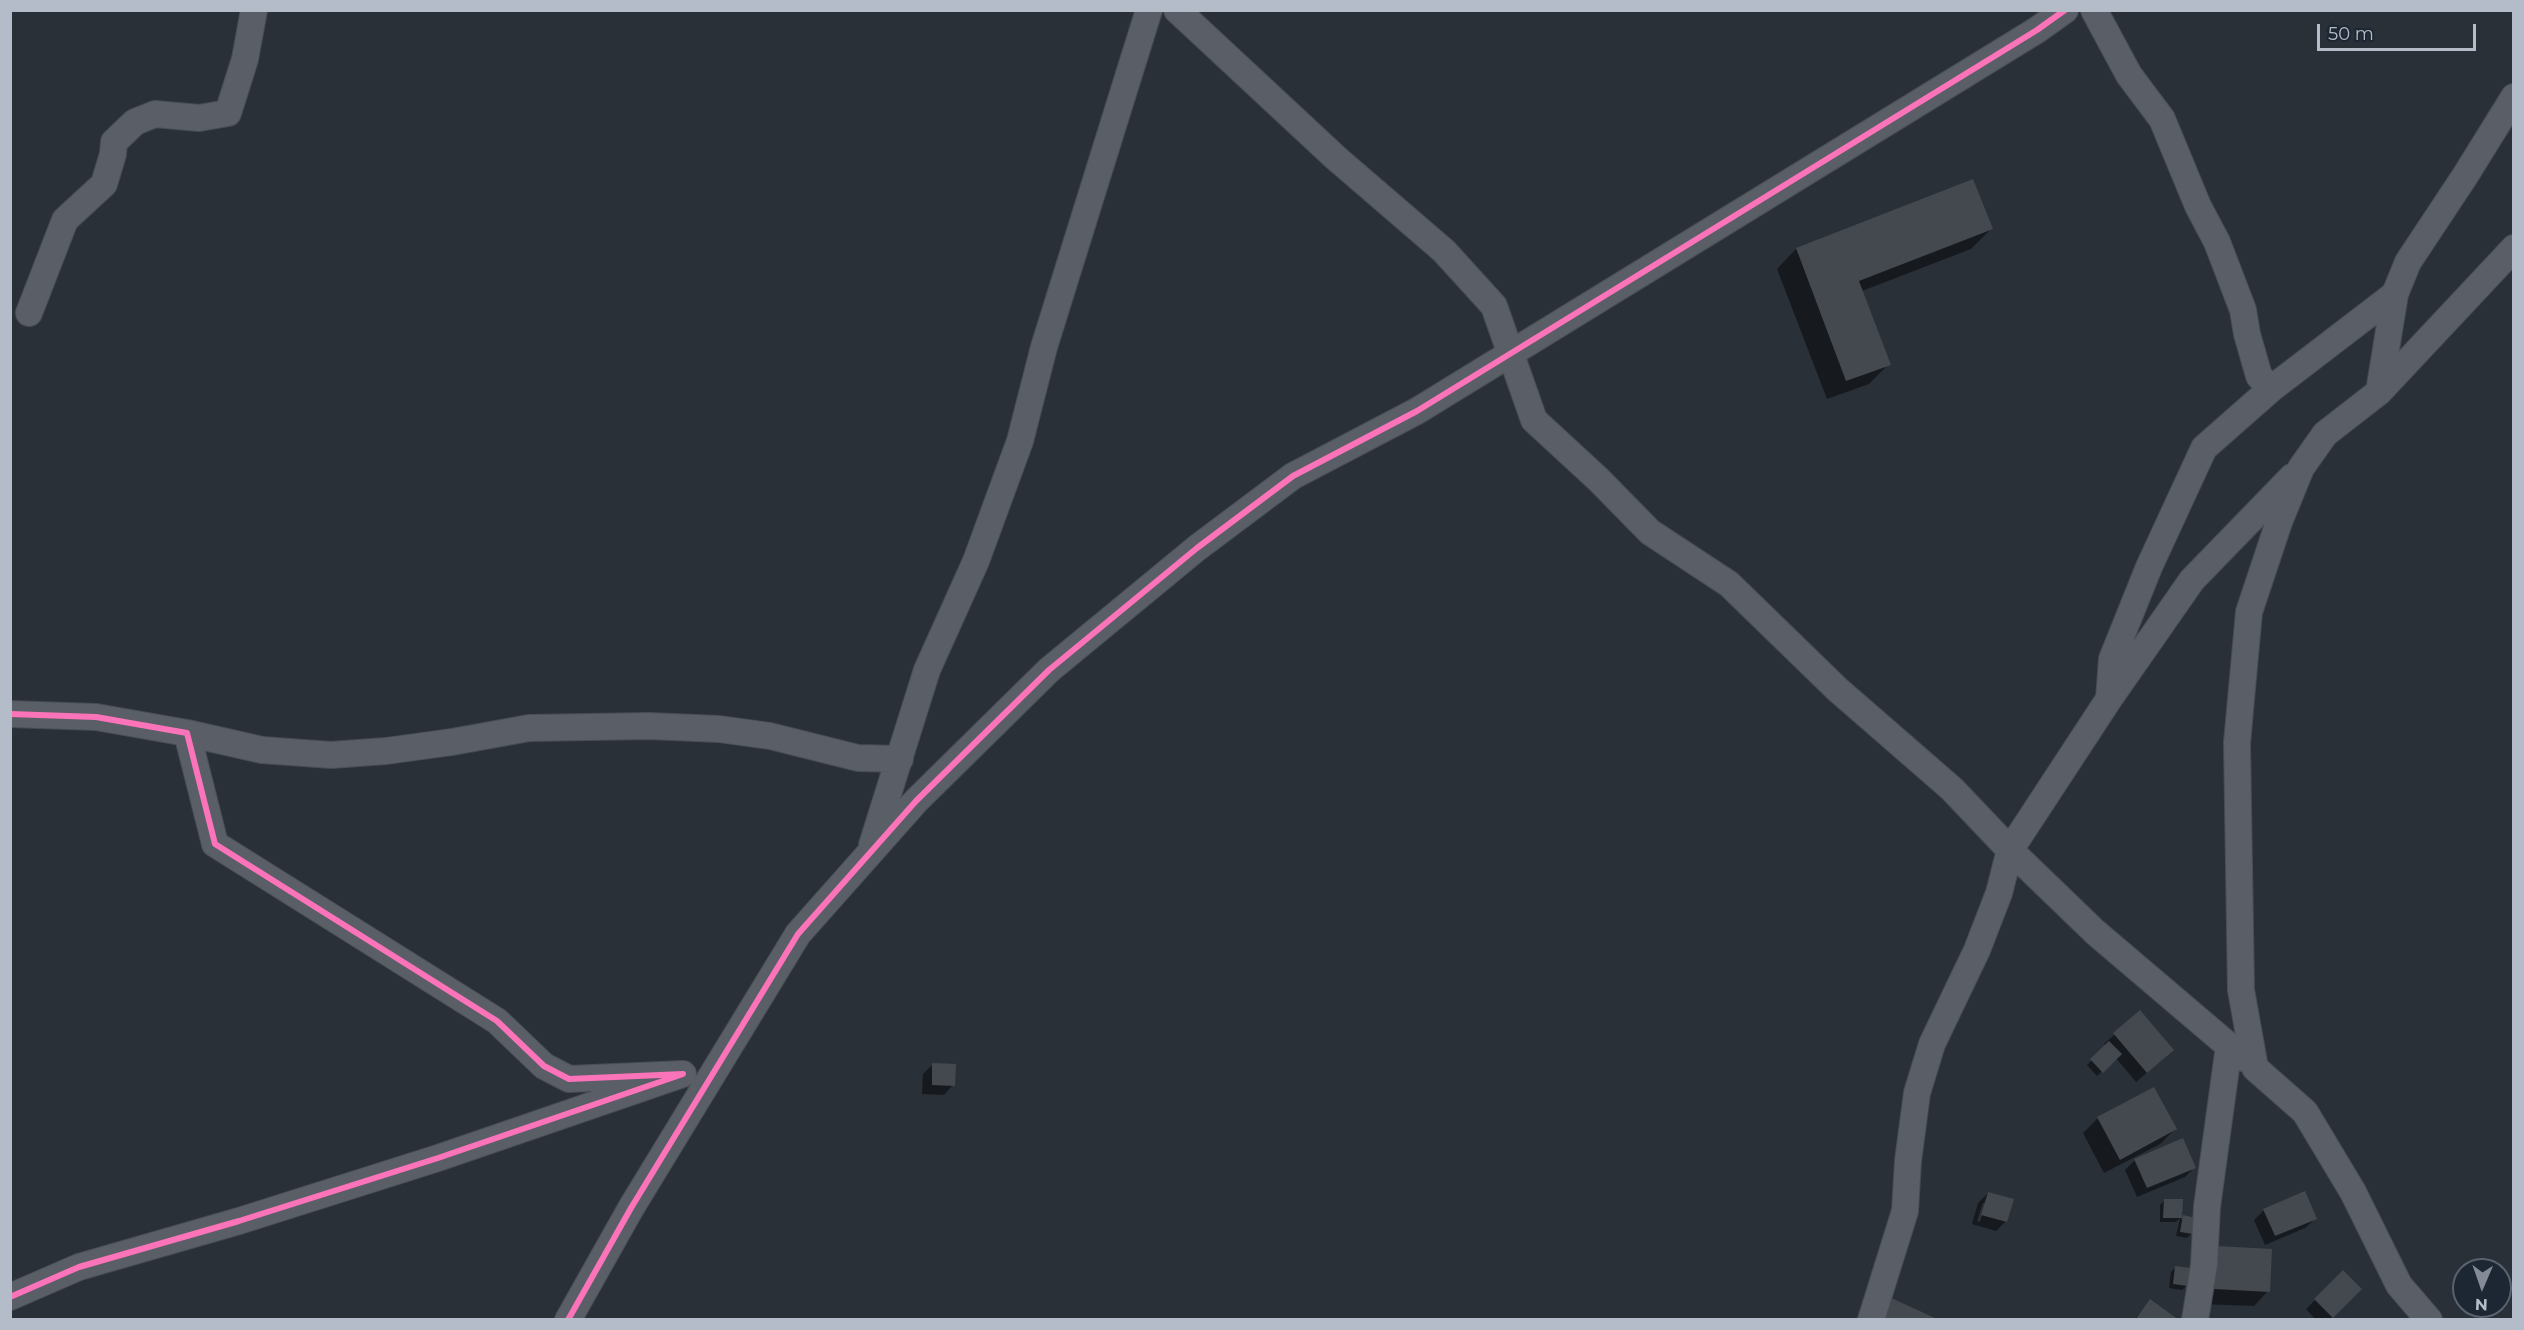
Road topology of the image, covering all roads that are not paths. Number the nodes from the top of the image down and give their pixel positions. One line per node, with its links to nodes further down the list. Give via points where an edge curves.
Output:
1 (254, 10): 9 (street, via 245,59 228,113 199,118 155,114 135,122 114,142 104,184 65,220)
2 (1149, 10): 17 (street, via 1044,347 1020,441 976,561 927,670)
3 (1177, 10): 10 (street, via 1336,158 1444,251 1494,306)
4 (2065, 10): 10 (street)
5 (2094, 10): 11 (street, via 2129,75 2162,119 2243,310 2259,376)
6 (2514, 97): 8 (street, via 2408,262)
7 (2514, 248): 12 (street)
8 (2395, 294): 11 (street); 12 (street)
9 (30, 313)
10 (1511, 354): 18 (street, via 1534,420 1650,532 1729,584 1837,689 1952,789); 19 (street, via 1417,411 1293,476 1197,548 1049,670 916,801)
11 (2271, 389): 14 (street, via 2204,448 2112,659)
12 (2379, 392): 13 (street, via 2325,434)
13 (2301, 468): 14 (street, via 2192,580); 22 (street, via 2249,612 2237,743 2241,990)
14 (2109, 699): 18 (street)
15 (10, 714): 16 (street, via 96,717)
16 (187, 733): 17 (street, via 262,750 331,755 397,750 529,728 719,729 770,736 858,758); 23 (street, via 215,844 496,1021 544,1066 569,1079)
17 (900, 759): 19 (street)
18 (2010, 850): 20 (street, via 2095,932); 26 (street, via 1999,893 1977,950 1932,1044 1917,1093 1905,1211)
19 (869, 854): 21 (street, via 798,934)
20 (2229, 1046): 22 (street); 27 (street)
21 (717, 1066): 23 (street); 25 (street)
22 (2255, 1068): 28 (street, via 2305,1112 2353,1192 2399,1285)
23 (683, 1074): 24 (street, via 438,1158 79,1268)
24 (10, 1297)
25 (568, 1320)
26 (1871, 1320)
27 (2195, 1320)
28 (2429, 1320)

